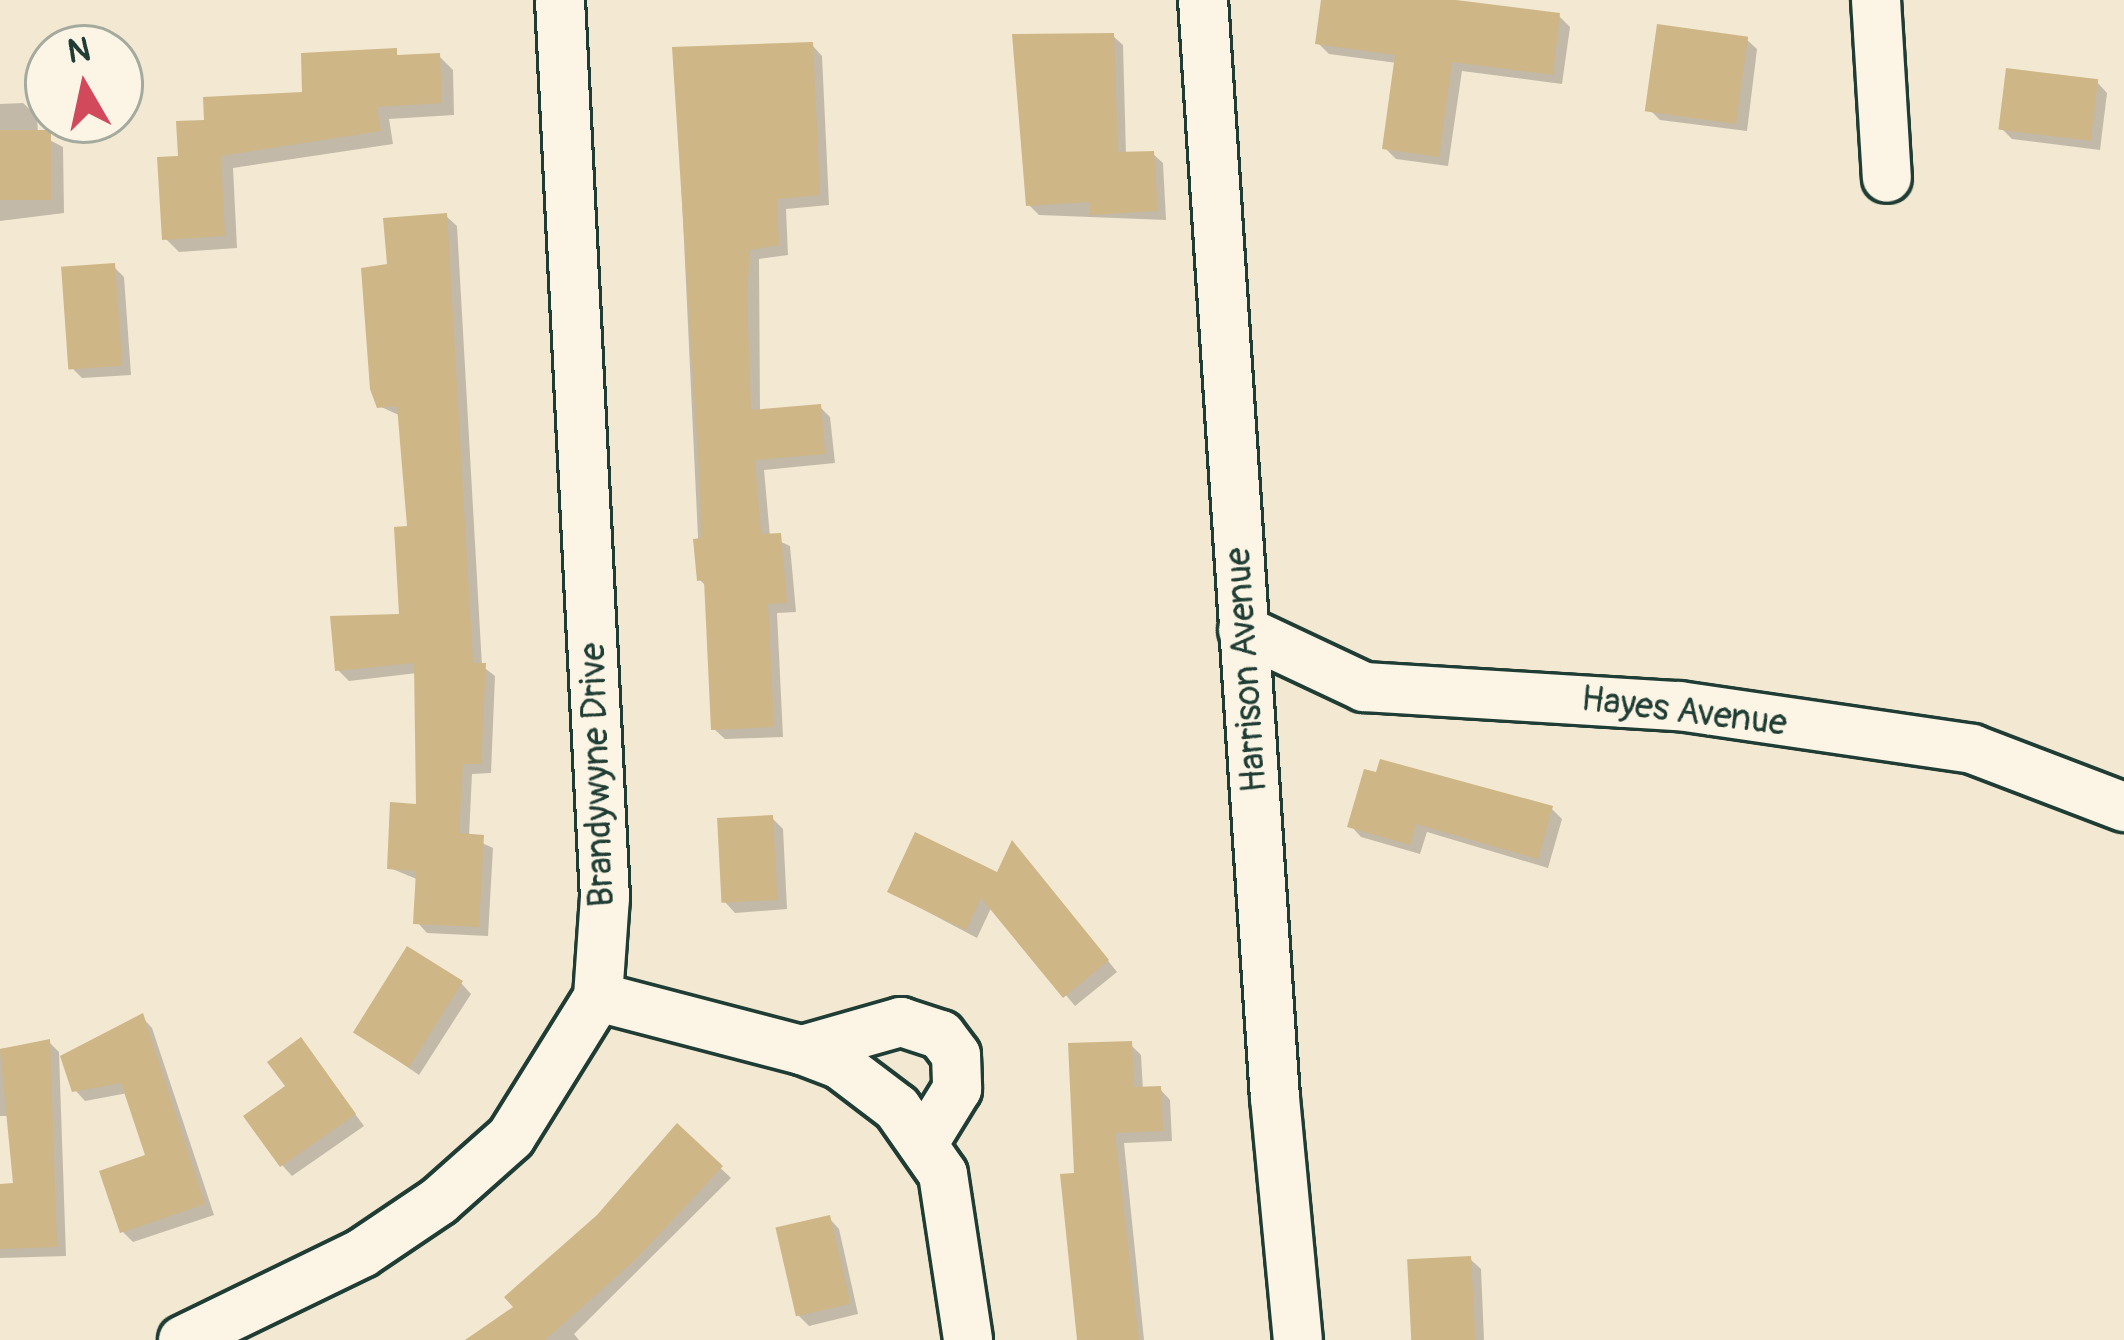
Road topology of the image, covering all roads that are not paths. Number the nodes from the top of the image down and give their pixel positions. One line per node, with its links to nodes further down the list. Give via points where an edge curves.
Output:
1 (560, 0): 7 (street, Brandywyne Drive, via 604,898)
2 (1203, 0): 5 (street, Harrison Avenue)
3 (1876, 0): 4 (street)
4 (1887, 178)
5 (1244, 630): 6 (street, Hayes Avenue, via 1364,687 1679,706 1972,749); 12 (street, Harrison Avenue)
6 (2124, 808)
7 (598, 997): 8 (street); 10 (street, Brandywyne Drive, via 511,1137 439,1201 342,1264)
8 (802, 1050): 9 (street, via 881,1095); 9 (street, via 901,1022 940,1035 956,1055 957,1089)
9 (925, 1141): 11 (street, via 952,1220)
10 (183, 1340)
11 (968, 1340)
12 (1298, 1340)

